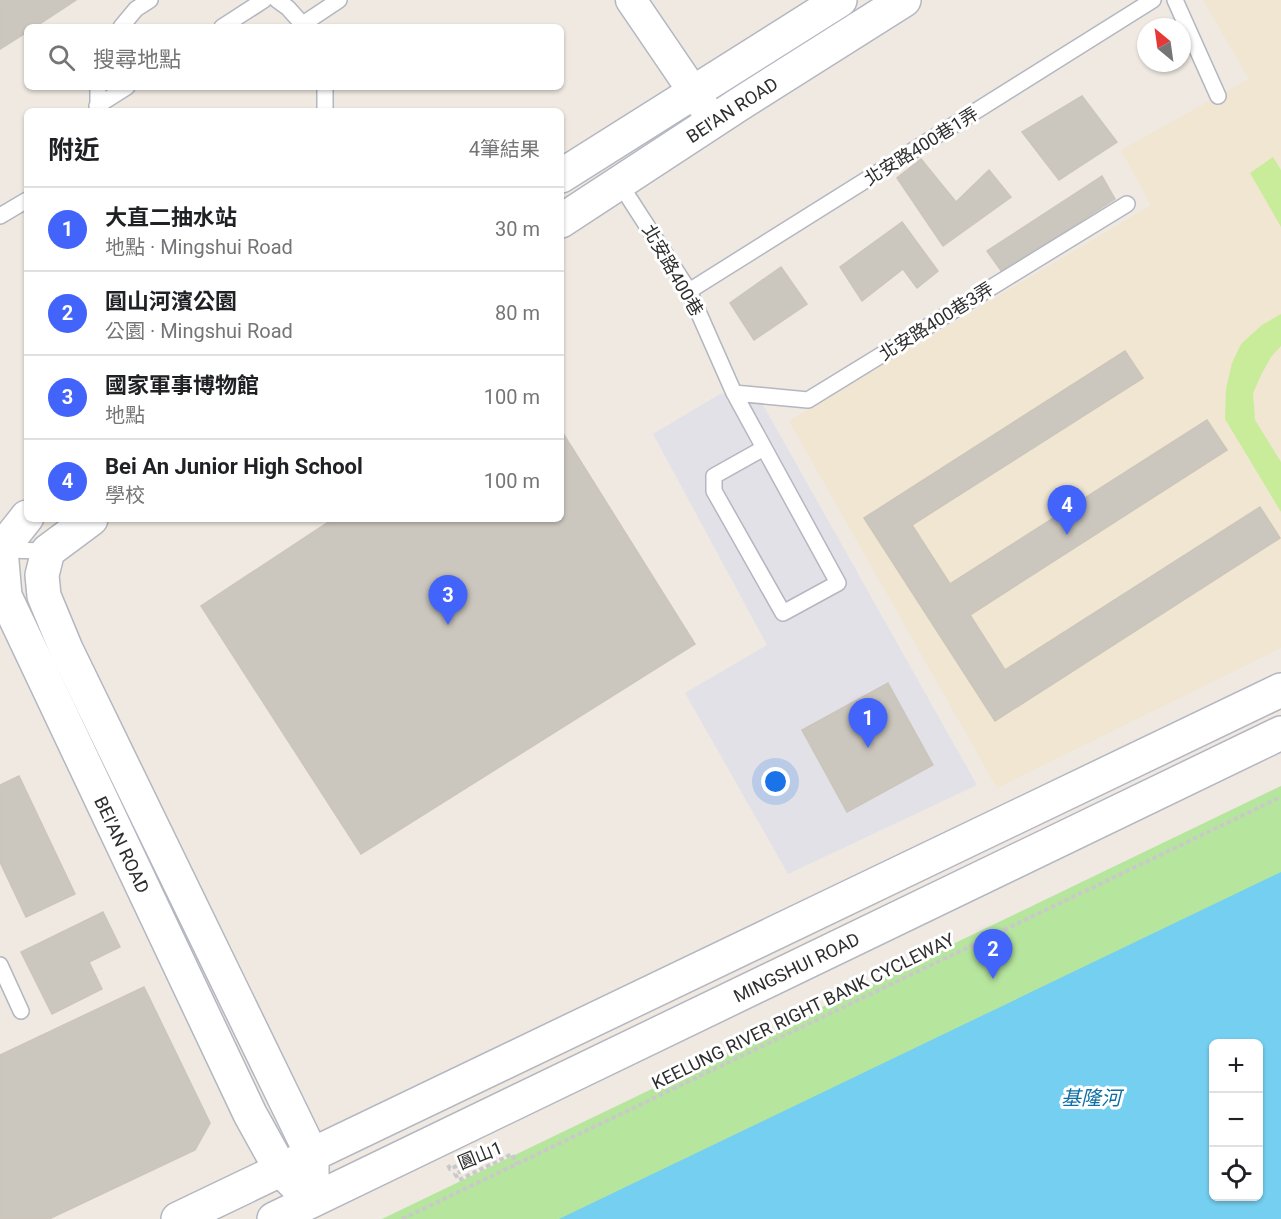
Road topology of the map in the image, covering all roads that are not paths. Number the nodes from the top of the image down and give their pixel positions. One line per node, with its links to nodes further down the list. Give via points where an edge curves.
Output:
1 (150, 0): 10 (lane)
2 (264, 0): 11 (lane)
3 (277, 0): 12 (lane)
4 (339, 0): 13 (lane)
5 (631, 0): 17 (street)
6 (840, 0): 17 (main road, BEI'AN ROAD)
7 (904, 0): 22 (main road, BEI'AN ROAD)
8 (1154, 0): 29 (lane, 北安路400巷1弄)
9 (1175, 0): 18 (lane)
10 (124, 24)
11 (227, 24)
12 (303, 24)
13 (305, 24)
14 (98, 90): 19 (lane)
15 (124, 90): 20 (lane)
16 (325, 90): 21 (lane)
17 (693, 93): 22 (street); 23 (main road, BEI'AN ROAD)
18 (1218, 96)
19 (98, 108)
20 (99, 108)
21 (325, 108)
22 (714, 122): 24 (main road, BEI'AN ROAD)
23 (564, 174)
24 (620, 184): 28 (main road, BEI'AN ROAD); 29 (lane, 北安路400巷)
25 (24, 202): 27 (lane)
26 (1127, 204): 30 (lane, 北安路400巷3弄, via 808,400)
27 (0, 216)
28 (564, 219)
29 (689, 291): 30 (lane, 北安路400巷)
30 (734, 393): 31 (lane, 北安路400巷)
31 (764, 448): 31 (lane, 北安路400巷, via 838,583 783,613 714,491 714,476)
32 (24, 521): 34 (main road)
33 (87, 522): 35 (main road)
34 (0, 550): 35 (lane); 41 (main road, BEI'AN ROAD, via 5,596 250,1114)
35 (48, 551): 40 (main road, BEI'AN ROAD, via 42,575 44,596 66,649)
36 (1281, 690): 40 (main road)
37 (1281, 733): 42 (main road, MINGSHUI ROAD)
38 (0, 965): 39 (lane)
39 (21, 1011)
40 (312, 1155): 41 (main road); 42 (main road, BEI'AN ROAD)
41 (281, 1170): 42 (main road, BEI'AN ROAD); 43 (main road)
42 (313, 1201): 44 (main road)
43 (178, 1219)
44 (274, 1219)

